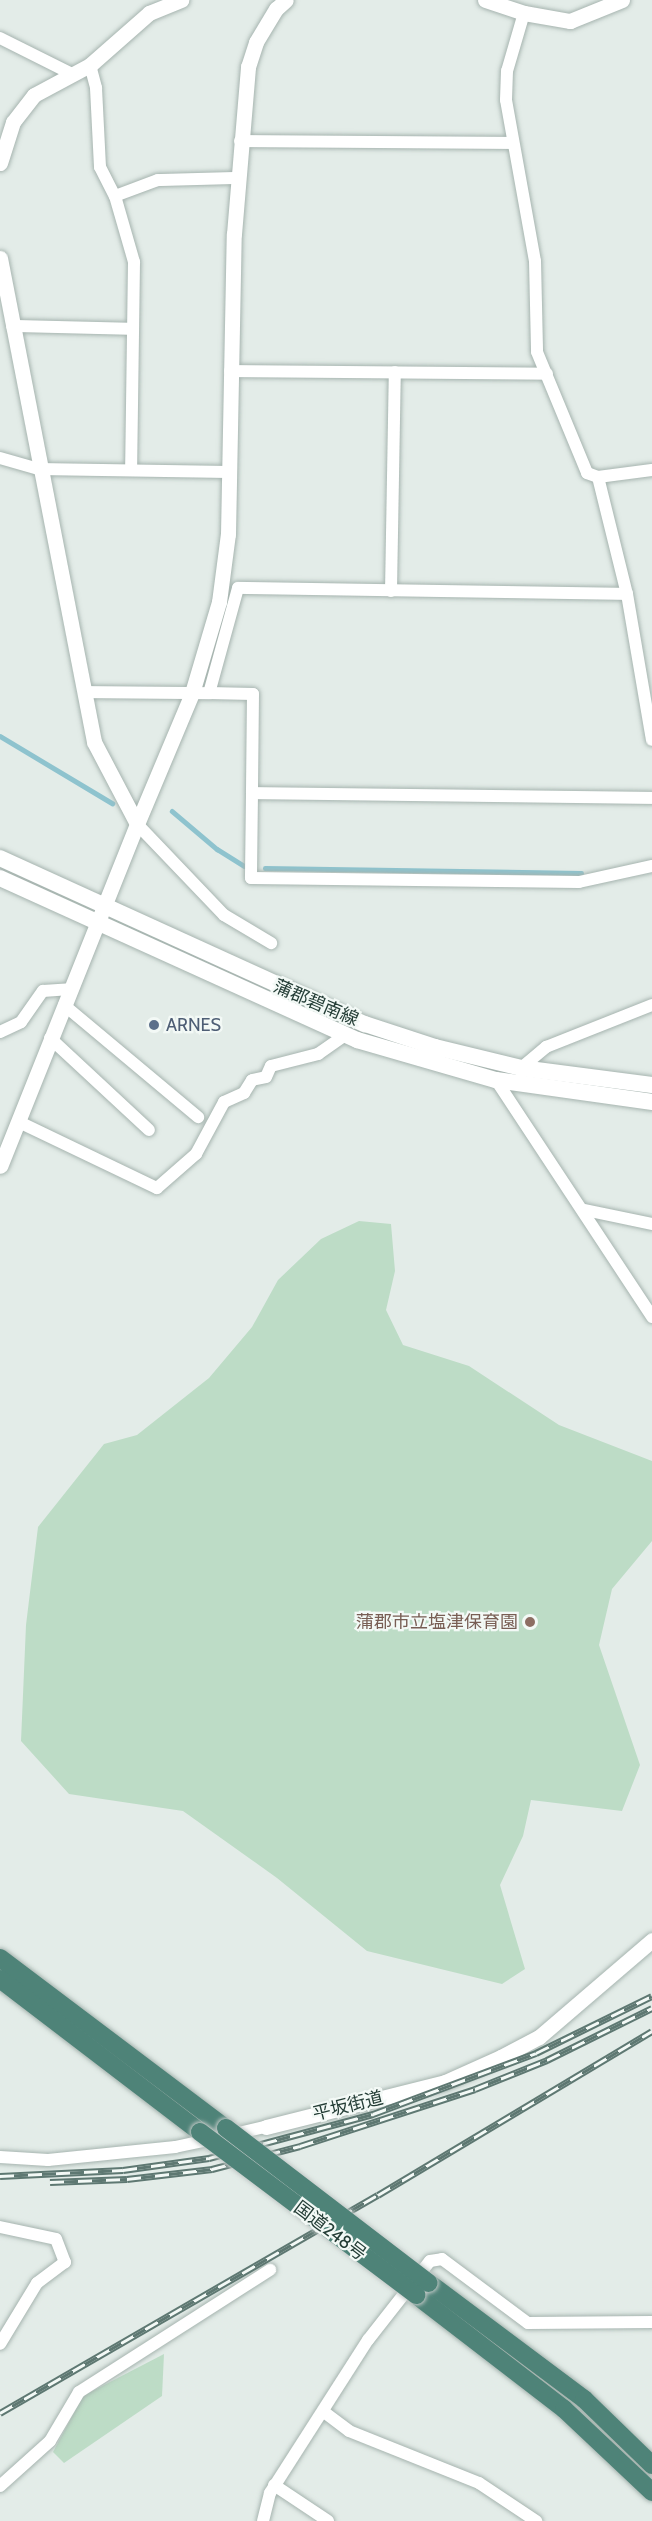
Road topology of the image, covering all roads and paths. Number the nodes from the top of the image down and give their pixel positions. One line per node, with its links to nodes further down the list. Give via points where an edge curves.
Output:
1 (181, 0): 7 (street, via 149,13)
2 (286, 0): 9 (street, via 256,42 248,67)
3 (485, 0): 5 (street)
4 (622, 0): 5 (street, via 570,21)
5 (524, 13): 10 (street, via 507,71 506,100)
6 (0, 38): 8 (street)
7 (90, 64): 8 (street); 13 (street, via 96,88 98,157)
8 (70, 74): 11 (street, via 34,95 13,122)
9 (240, 141): 10 (street); 12 (street)
10 (513, 143): 19 (street, via 535,261 537,352)
11 (0, 163)
12 (237, 178): 13 (street, via 158,180); 17 (street)
13 (115, 196): 16 (street, via 134,262)
14 (0, 258): 15 (street)
15 (12, 326): 16 (street); 21 (street)
16 (133, 329): 22 (street)
17 (230, 371): 18 (street); 24 (street)
18 (395, 372): 19 (street); 26 (street)
19 (547, 374): 25 (street, via 587,472)
20 (0, 458): 21 (street)
21 (38, 469): 22 (street); 28 (street)
22 (131, 470): 24 (street)
23 (652, 470): 25 (street)
24 (229, 472): 29 (street, via 222,586)
25 (598, 477): 27 (street)
26 (391, 591): 27 (street); 30 (street, via 238,588)
27 (627, 594): 31 (street)
28 (84, 693): 29 (street); 34 (street, via 102,762)
29 (192, 693): 30 (street); 34 (street)
30 (209, 693): 32 (street, via 253,694)
31 (652, 740)
32 (252, 793): 33 (street); 36 (street, via 251,878 579,882)
33 (652, 798)
34 (137, 824): 38 (street); 40 (street, via 224,915)
35 (0, 858): 38 (main road, 蒲郡碧南線)
36 (652, 866)
37 (0, 878): 39 (main road, 蒲郡碧南線)
38 (105, 907): 39 (street); 47 (main road, 蒲郡碧南線, via 365,1024)
39 (99, 924): 41 (street); 45 (main road, 蒲郡碧南線)
40 (271, 943)
41 (70, 989): 42 (street); 44 (street, via 43,991 21,1022)
42 (64, 1005): 46 (street); 51 (street)
43 (652, 1005): 47 (street, via 546,1047)
44 (0, 1032)
45 (345, 1035): 48 (main road, 蒲郡碧南線); 52 (street, via 318,1054 272,1066 266,1077 252,1080 244,1093 224,1102 196,1154 157,1188)
46 (50, 1038): 52 (street); 53 (street)
47 (521, 1068): 49 (main road, 蒲郡碧南線)
48 (496, 1080): 50 (main road, 蒲郡碧南線); 55 (street)
49 (652, 1085)
50 (652, 1102)
51 (198, 1117)
52 (19, 1122): 54 (street)
53 (149, 1130)
54 (0, 1166)
55 (585, 1210): 56 (street); 57 (street)
56 (652, 1224)
57 (652, 1317)
58 (652, 1940): 61 (street, 平坂街道, via 538,2037 501,2057 445,2082)
59 (0, 1958): 65 (highway, 国道248号, bridge, via 226,2128)
60 (0, 1979): 65 (highway, 国道248号, bridge, via 200,2132)
61 (266, 2127): 62 (street, 平坂街道, via 175,2147 109,2155 48,2160)
62 (0, 2157)
63 (0, 2227): 67 (street, via 56,2239 65,2262 37,2283)
64 (270, 2270): 71 (street, via 79,2392 50,2441)
65 (422, 2289): 69 (highway, 国道248号, via 584,2399); 72 (highway, 国道248号, via 564,2409)
66 (652, 2322): 68 (street, via 528,2323 442,2259 430,2261 368,2340)
67 (0, 2344)
68 (324, 2412): 70 (street); 75 (street, via 349,2431 479,2483)
69 (652, 2465)
70 (274, 2485): 73 (street); 74 (street)
71 (0, 2486)
72 (652, 2492)
73 (263, 2521)
74 (328, 2521)
75 (536, 2521)

